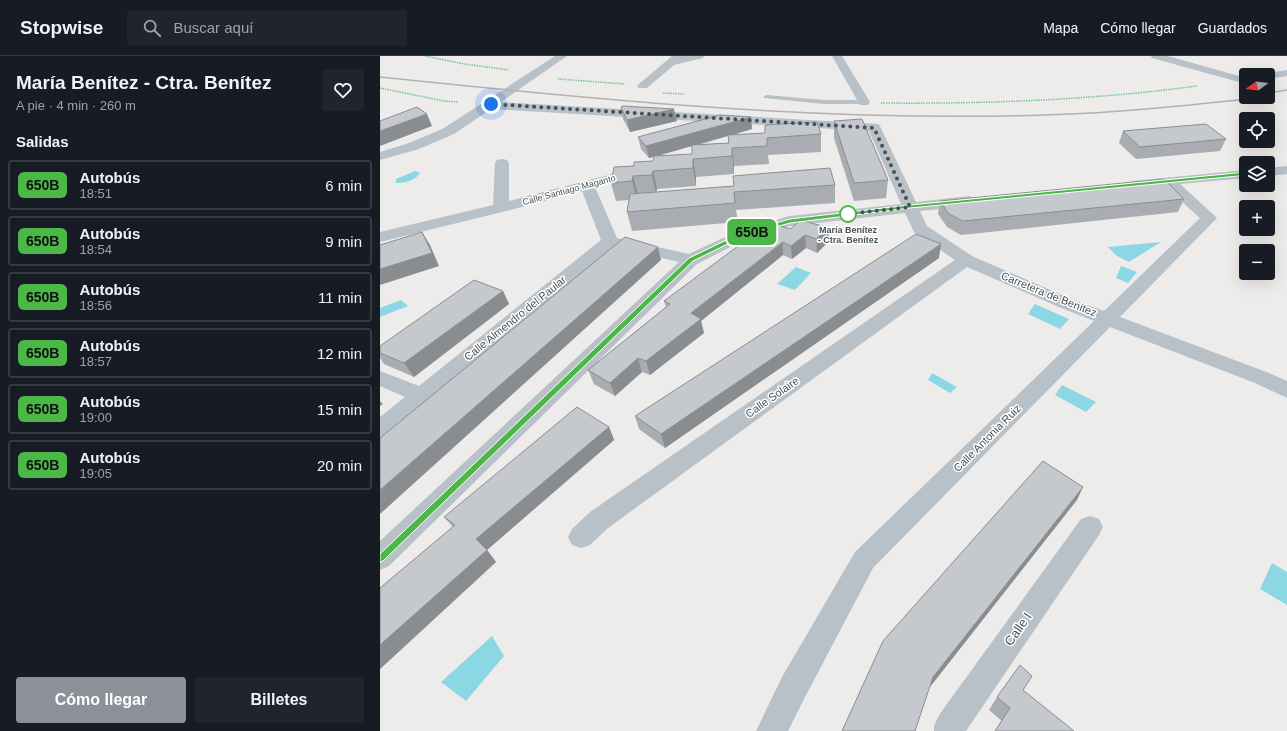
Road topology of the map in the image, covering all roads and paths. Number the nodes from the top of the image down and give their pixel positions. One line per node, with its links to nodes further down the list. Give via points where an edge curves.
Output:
1 (425, 56): 7 (path, via 464,64)
2 (562, 56): 7 (street)
3 (699, 56): 6 (street)
4 (837, 56): 17 (street)
5 (1156, 56): 10 (street)
6 (673, 60): 13 (street)
7 (538, 73): 18 (street)
8 (1287, 73): 9 (street)
9 (1275, 75)
10 (1239, 78)
11 (554, 79): 13 (path)
12 (1239, 79): 17 (path, via 1109,97 981,104)
13 (643, 86): 15 (path, via 664,93)
14 (380, 89): 18 (path, via 442,103)
15 (684, 94)
16 (766, 97): 17 (lane, via 824,102)
17 (864, 102)
18 (491, 104): 19 (street); 21 (street, via 449,131 414,146)
19 (803, 124): 20 (street); 31 (street, Carretera de Benítez, via 874,128)
20 (766, 134)
21 (380, 156)
22 (502, 163): 32 (street)
23 (654, 166): 28 (street, Calle Santiago Maganto)
24 (1287, 170): 25 (street)
25 (1275, 171)
26 (1239, 175): 27 (street)
27 (1168, 182): 29 (street); 37 (street, Calle Antonia Ruiz, via 1209,218)
28 (587, 186): 32 (street, Calle Santiago Maganto); 34 (street)
29 (1120, 186)
30 (988, 199): 31 (street)
31 (910, 207): 35 (street, via 790,221 744,234); 36 (street, Carretera de Benítez, via 920,229)
32 (501, 208): 33 (street, Calle Santiago Maganto)
33 (380, 237)
34 (610, 241): 35 (street); 40 (street, Calle Almendro del Paular)
35 (691, 260): 44 (street)
36 (966, 260): 37 (street, Carretera de Benítez, via 1065,303); 43 (street, Calle Solaire, via 599,520)
37 (1108, 318): 39 (street, Carretera de Benítez); 45 (street, Calle Antonia Ruiz, via 864,560)
38 (380, 378): 40 (street)
39 (1287, 390)
40 (420, 395): 41 (street, Calle Almendro del Paular)
41 (380, 429)
42 (1090, 527): 46 (street, Calle I, via 950,726)
43 (581, 537)
44 (380, 558)
45 (772, 731)
46 (950, 731)

